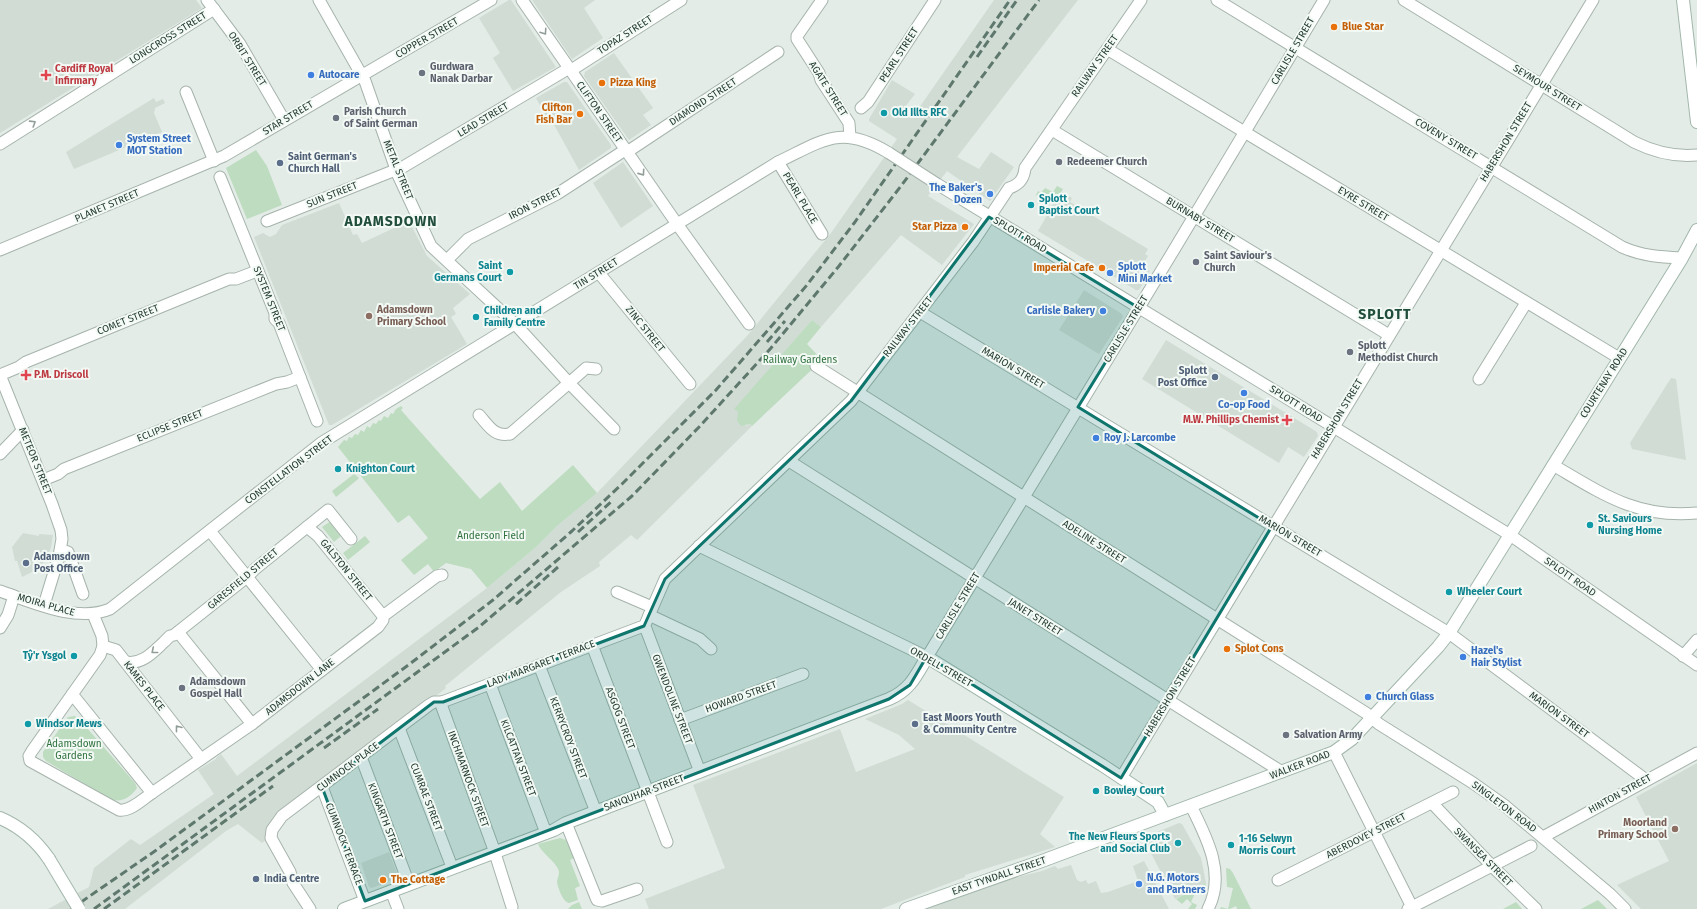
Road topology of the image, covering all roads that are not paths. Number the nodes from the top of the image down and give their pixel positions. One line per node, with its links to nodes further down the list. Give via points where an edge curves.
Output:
1 (207, 0): 14 (street, ORBIT STREET)
2 (319, 0): 19 (street, METAL STREET)
3 (491, 0): 19 (street, COPPER STREET)
4 (522, 0): 18 (street, CLIFTON STREET, one-way to 18)
5 (681, 0): 18 (street, TOPAZ STREET)
6 (822, 0): 27 (street, AGATE STREET, via 798,36 798,42 849,123)
7 (935, 0): 22 (street, PEARL STREET, via 868,102)
8 (1141, 0): 16 (street, RAILWAY STREET)
9 (1217, 0): 15 (street, COVENY STREET)
10 (1324, 0): 15 (street, CARLISLE STREET)
11 (1404, 0): 20 (street, SEYMOUR STREET)
12 (1592, 0): 20 (street, HABERSHON STREET)
13 (1683, 0): 24 (street)
14 (214, 10): 23 (street, ORBIT STREET, via 240,44); 28 (street, LONGCROSS STREET, one-way to 14)
15 (1295, 48): 26 (street, CARLISLE STREET); 33 (street, COVENY STREET)
16 (1107, 49): 25 (street, RAILWAY STREET); 26 (street, EYRE STREET)
17 (778, 52): 29 (street, DIAMOND STREET)
18 (569, 70): 29 (street, CLIFTON STREET); 34 (street, LEAD STREET)
19 (362, 75): 23 (street, STAR STREET); 34 (street, METAL STREET)
20 (1541, 84): 30 (street, SEYMOUR STREET, via 1644,147 1674,155); 33 (street, HABERSHON STREET)
21 (186, 92): 31 (street)
22 (861, 108)
23 (284, 120): 31 (street, STAR STREET)
24 (1697, 122)
25 (1052, 130): 36 (street, BURNABY STREET); 37 (street, RAILWAY STREET, via 1025,168 1024,175 1016,186 1009,188)
26 (1245, 132): 36 (street, CARLISLE STREET); 43 (street, EYRE STREET)
27 (850, 137): 32 (street, TIN STREET, via 824,141); 37 (street, SPLOTT ROAD, bridge, via 866,141 889,153)
28 (0, 144)
29 (626, 151): 39 (street, CLIFTON STREET, one-way to 39); 45 (street, IRON STREET, via 574,184 472,236)
30 (1697, 155)
31 (214, 161): 42 (street, PLANET STREET)
32 (778, 162): 39 (street, TIN STREET); 41 (street, PEARL PLACE)
33 (1491, 167): 43 (street, HABERSHON STREET); 44 (street, COVENY STREET, via 1622,247 1638,254)
34 (397, 170): 38 (street, SUN STREET); 45 (street, METAL STREET, via 429,243)
35 (220, 177): 46 (street, SYSTEM STREET)
36 (1194, 216): 49 (street, CARLISLE STREET); 53 (street, BURNABY STREET)
37 (989, 217): 49 (street, SPLOTT ROAD); 50 (street, RAILWAY STREET)
38 (267, 221)
39 (677, 224): 47 (street, TIN STREET); 51 (street, CLIFTON STREET)
40 (1697, 230): 44 (street, COURTENAY ROAD)
41 (822, 234)
42 (0, 250)
43 (1440, 250): 48 (street, EYRE STREET); 53 (street, HABERSHON STREET)
44 (1682, 258): 54 (street, COURTENAY ROAD)
45 (447, 260): 52 (street, METAL STREET)
46 (258, 271): 57 (street, COMET STREET, via 229,279); 58 (street, SYSTEM STREET)
47 (599, 273): 52 (street, TIN STREET); 61 (street, ZINC STREET)
48 (1526, 303): 54 (street, EYRE STREET); 59 (street)
49 (1139, 308): 63 (street, CARLISLE STREET); 66 (street, SPLOTT ROAD)
50 (920, 312): 62 (street, RAILWAY STREET); 63 (street, MARION STREET)
51 (749, 324)
52 (516, 325): 60 (street, METAL STREET); 77 (street, CONSTELLATION STREET, via 321,443)
53 (1389, 335): 66 (street, HABERSHON STREET)
54 (1619, 358): 71 (street, COURTENAY ROAD)
55 (816, 366): 62 (street, ADELINE STREET)
56 (596, 369): 60 (street, via 586,368)
57 (0, 375): 68 (street, METEOR STREET)
58 (300, 377): 65 (street, SYSTEM STREET); 72 (street, ECLIPSE STREET, via 276,384 100,454)
59 (1479, 379)
60 (569, 383): 64 (street, via 510,434 496,434); 67 (street, METAL STREET)
61 (690, 384)
62 (857, 393): 70 (street, RAILWAY STREET); 73 (street, ADELINE STREET)
63 (1078, 407): 73 (street, CARLISLE STREET); 75 (street, MARION STREET)
64 (479, 415)
65 (317, 420)
66 (1334, 426): 75 (street, HABERSHON STREET); 78 (street, SPLOTT ROAD)
67 (614, 429)
68 (23, 430): 69 (street); 72 (street, METEOR STREET)
69 (0, 454)
70 (789, 461): 80 (street, RAILWAY STREET); 84 (street, JANET STREET)
71 (1553, 465): 74 (street, via 1592,489 1624,504 1655,512); 78 (street, COURTENAY ROAD)
72 (43, 480): 81 (street, METEOR STREET, via 59,523)
73 (1024, 497): 84 (street, CARLISLE STREET); 93 (street, ADELINE STREET)
74 (1697, 513)
75 (1272, 526): 93 (street, HABERSHON STREET); 97 (street, MARION STREET)
76 (306, 527): 79 (street, GARESFIELD STREET, via 328,510); 83 (street, GARESFIELD STREET); 92 (street, GALSTON STREET, via 318,536)
77 (210, 531): 83 (street); 91 (street, CONSTELLATION STREET, via 117,605 105,612)
78 (1510, 535): 97 (street, WALKER ROAD); 102 (street, SPLOTT ROAD)
79 (351, 539)
80 (699, 546): 90 (street, RAILWAY STREET, via 665,579); 103 (street, ORDELL STREET)
81 (61, 550): 87 (street, via 68,552); 89 (street, METEOR STREET)
82 (442, 575): 92 (street, ADAMSDOWN LANE, via 437,576)
83 (247, 577): 96 (street, GARESFIELD STREET); 107 (street)
84 (974, 579): 103 (street, CARLISLE STREET); 111 (street, JANET STREET)
85 (0, 591): 88 (street, MOIRA PLACE)
86 (617, 592): 90 (street)
87 (83, 594)
88 (14, 596): 89 (street, MOIRA PLACE); 95 (street, via 8,615)
89 (44, 605): 91 (street, MOIRA PLACE, via 71,613)
90 (650, 611): 94 (street, RAILWAY STREET); 101 (street, via 700,639)
91 (93, 614): 100 (street, via 100,628)
92 (383, 616): 107 (street, ADAMSDOWN LANE, via 378,627)
93 (1216, 618): 111 (street, HABERSHON STREET); 114 (street, ADELINE STREET)
94 (644, 627): 99 (street, LADY MARGARET TERRACE); 115 (street, GWENDOLINE STREET)
95 (0, 628)
96 (178, 632): 104 (street, GARESFIELD STREET, one-way to 104, via 144,659); 116 (street)
97 (1449, 634): 114 (street, WALKER ROAD); 125 (street, MARION STREET)
98 (1697, 640): 102 (street)
99 (592, 645): 105 (street, LADY MARGARET TERRACE); 127 (street, ASGOG STREET)
100 (103, 646): 104 (street, KAMES PLACE, via 116,650); 110 (street, via 97,661)
101 (711, 649)
102 (1683, 656): 106 (street, SPLOTT ROAD)
103 (927, 657): 122 (street, SANQUHAR STREET, via 910,685 897,696); 124 (street, ORDELL STREET)
104 (126, 662): 121 (street, KAMES PLACE, one-way to 104)
105 (540, 665): 109 (street, LADY MARGARET TERRACE); 132 (street, KERRYCROY STREET)
106 (1697, 665)
107 (322, 670): 116 (street, ADAMSDOWN LANE)
108 (803, 674): 115 (street, HOWARD STREET)
109 (490, 684): 113 (street, LADY MARGARET TERRACE); 137 (street, KILCATTAN STREET)
110 (72, 694): 129 (street); 129 (street, ADAMSDOWN LANE, via 32,751 30,761 122,811)
111 (1167, 699): 123 (street, JANET STREET); 124 (street, HABERSHON STREET)
112 (428, 705): 113 (street, LADY MARGARET TERRACE, via 434,702); 117 (street, CUMNOCK PLACE)
113 (442, 705): 142 (street, INCHMARNOCK STREET)
114 (1372, 718): 118 (street, WALKER ROAD, via 1352,739); 138 (street, SINGLETON ROAD, via 1473,783)
115 (680, 720): 122 (street, GWENDOLINE STREET)
116 (252, 724): 121 (street, ADAMSDOWN LANE)
117 (399, 728): 120 (street, CUMNOCK PLACE); 144 (street, CUMRAE STREET)
118 (1334, 752): 123 (street, WALKER ROAD); 136 (street)
119 (1697, 753): 125 (street, HINTON STREET)
120 (361, 758): 126 (street, CUMNOCK PLACE); 146 (street, KINGARTH STREET)
121 (201, 759): 129 (street, ADAMSDOWN LANE)
122 (700, 772): 127 (street, SANQUHAR STREET)
123 (1282, 772): 131 (street, WALKER ROAD)
124 (1120, 778): 133 (street, ORDELL STREET, via 1158,802)
125 (1646, 780): 138 (street, HINTON STREET)
126 (322, 787): 149 (street, CUMNOCK TERRACE); 153 (street, CUMNOCK PLACE, via 282,816 271,831 271,838 290,872 293,883)
127 (648, 792): 132 (street, SANQUHAR STREET); 139 (street, ASGOG STREET)
128 (1453, 792): 130 (street, ABERDOVEY STREET)
129 (152, 793)
130 (1432, 804): 136 (street, ABERDOVEY STREET); 143 (street, SWANSEA STREET)
131 (1191, 806): 133 (street, WALKER ROAD); 157 (street, via 1215,867 1216,885)
132 (596, 812): 135 (street, SANQUHAR STREET)
133 (1165, 815): 140 (street, WALKER ROAD)
134 (0, 818): 152 (street, bridge, via 40,845)
135 (566, 823): 137 (street, SANQUHAR STREET); 147 (street, via 597,900 602,901)
136 (1374, 831): 145 (street, ABERDOVEY STREET); 151 (street)
137 (546, 833): 142 (street, SANQUHAR STREET)
138 (1543, 837): 159 (street, SINGLETON ROAD)
139 (667, 842)
140 (1092, 842): 156 (street, EAST TYNDALL STREET)
141 (1531, 846): 143 (street)
142 (494, 852): 144 (street, SANQUHAR STREET); 150 (street, INCHMARNOCK STREET)
143 (1492, 866): 151 (street); 158 (street, SWANSEA STREET)
144 (452, 867): 146 (street, SANQUHAR STREET)
145 (1278, 880)
146 (409, 884): 148 (street, SANQUHAR STREET)
147 (637, 889)
148 (391, 891): 149 (street, SANQUHAR STREET); 155 (street)
149 (365, 901): 154 (street, SANQUHAR STREET)
150 (512, 907)
151 (1411, 908)
152 (79, 909)
153 (310, 909)
154 (344, 909)
155 (398, 909)
156 (906, 909)
157 (1208, 909)
158 (1536, 909)
159 (1625, 909)

